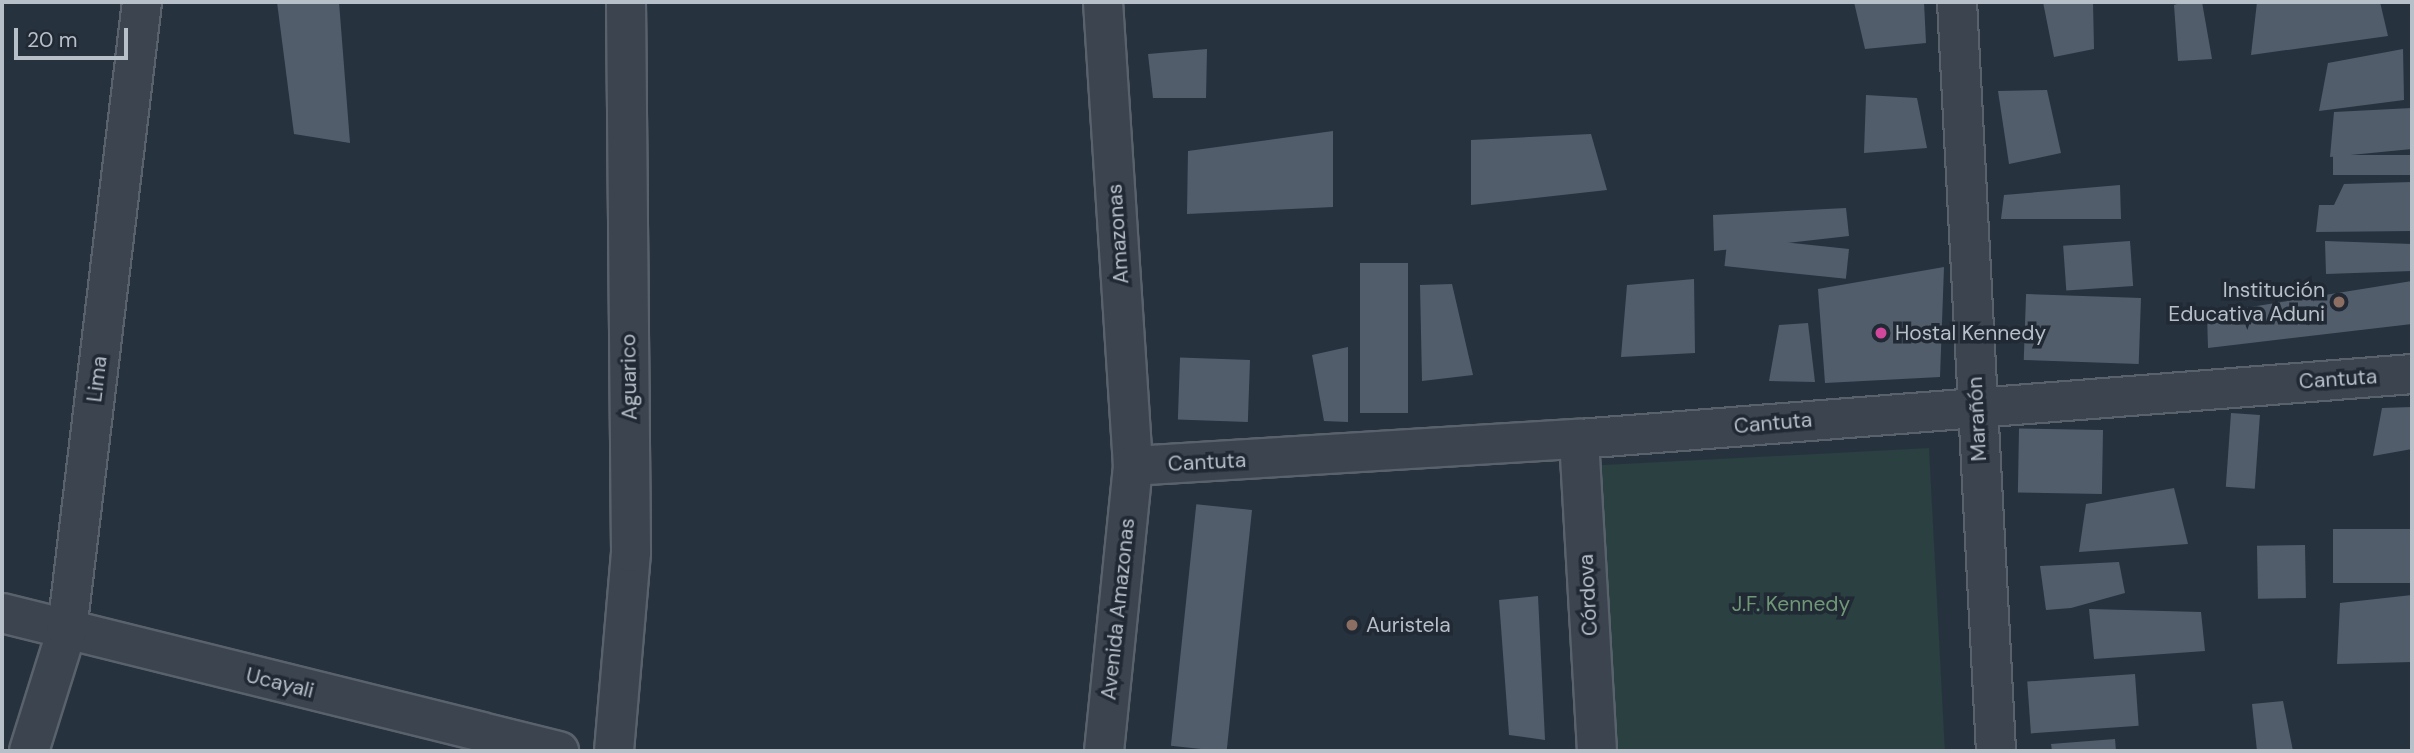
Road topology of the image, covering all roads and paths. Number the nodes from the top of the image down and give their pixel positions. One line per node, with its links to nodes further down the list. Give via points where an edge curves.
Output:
1 (142, 2): 10 (street, Lima)
2 (626, 2): 13 (street, Aguarico, via 631,552)
3 (1103, 2): 8 (street, Amazonas)
4 (1957, 2): 6 (street, Marañón)
5 (2412, 374): 6 (street, Cantuta)
6 (1976, 405): 7 (street, Cantuta); 16 (street, Marañón)
7 (1579, 439): 8 (street, Cantuta); 15 (street, Córdova)
8 (1133, 467): 14 (street, Avenida Amazonas)
9 (2, 614): 10 (street, Ucayali)
10 (67, 630): 11 (street, Lima); 12 (street, Ucayali)
11 (29, 751)
12 (559, 751)
13 (614, 751)
14 (1104, 751)
15 (1597, 751)
16 (1996, 751)

